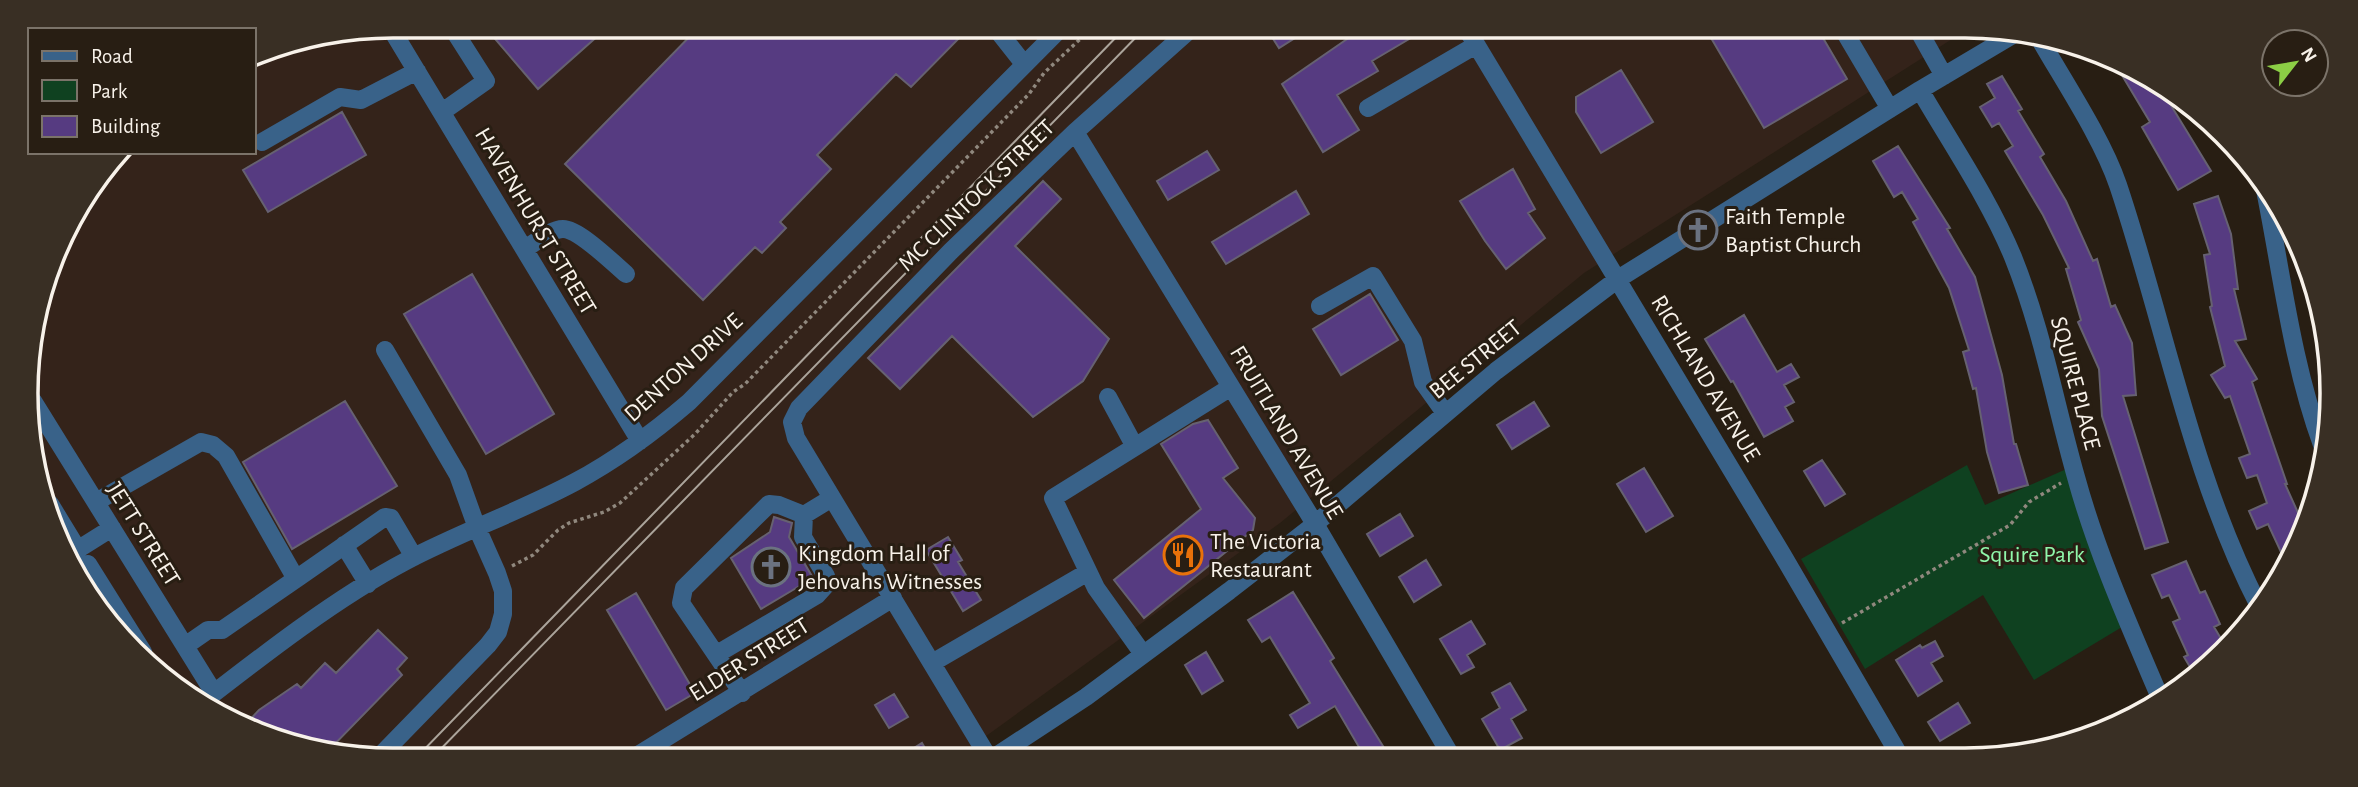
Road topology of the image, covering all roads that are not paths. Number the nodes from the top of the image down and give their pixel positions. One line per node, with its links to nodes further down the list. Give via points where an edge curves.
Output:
1 (397, 38): 13 (street, HAVENHURST STREET)
2 (459, 38): 18 (street, via 486,81)
3 (1003, 38): 12 (street)
4 (1051, 38): 12 (street, DENTON DRIVE)
5 (1181, 38): 19 (street, MC CLINTOCK STREET)
6 (1472, 38): 10 (street, RICHLAND AVENUE)
7 (1848, 38): 17 (street)
8 (1923, 38): 14 (street)
9 (2003, 41): 14 (street, BEE STREET)
10 (1476, 45): 16 (street); 24 (street, RICHLAND AVENUE)
11 (2045, 48): 47 (street, via 2117,182 2219,517)
12 (1024, 64): 32 (street, DENTON DRIVE, via 689,402)
13 (417, 71): 18 (street, HAVENHURST STREET); 20 (street, via 361,100 340,97)
14 (1944, 76): 15 (street, BEE STREET)
15 (1920, 90): 17 (street, BEE STREET); 53 (street, SQUIRE PLACE, via 1993,215 2012,257 2042,340 2099,551)
16 (1368, 108)
17 (1890, 109): 24 (street, BEE STREET)
18 (442, 112): 22 (street, HAVENHURST STREET)
19 (1075, 132): 27 (street, FRUITLAND AVENUE); 34 (street, MC CLINTOCK STREET, via 951,251 799,408 792,422 796,438)
20 (262, 142)
21 (2270, 212): 31 (street, via 2283,296)
22 (524, 249): 23 (street, via 563,229); 32 (street, HAVENHURST STREET)
23 (626, 274)
24 (1618, 279): 30 (street, BEE STREET); 62 (street, RICHLAND AVENUE)
25 (1320, 306): 30 (street, via 1373,276 1413,341 1423,382)
26 (385, 350): 39 (street, via 458,475)
27 (1231, 387): 33 (street); 37 (street, FRUITLAND AVENUE)
28 (1108, 397): 33 (street)
29 (39, 410): 35 (street, JETT STREET)
30 (1445, 413): 37 (street, BEE STREET)
31 (2318, 428)
32 (640, 441): 39 (street, DENTON DRIVE, via 576,482)
33 (1135, 447): 43 (street, via 1053,498)
34 (832, 498): 36 (street); 46 (street)
35 (96, 502): 38 (street, JETT STREET); 44 (street, via 201,442 213,445 226,456)
36 (804, 515): 50 (street, via 803,537 826,576 826,585 817,595); 50 (street, via 769,504 684,588 681,603)
37 (1315, 524): 51 (street, BEE STREET); 61 (street, FRUITLAND AVENUE)
38 (112, 528): 41 (street); 49 (street, JETT STREET)
39 (477, 528): 42 (street, DENTON DRIVE); 57 (street, via 503,591 498,632)
40 (344, 545): 42 (street, via 385,517 391,518); 44 (street); 45 (street)
41 (78, 556): 48 (street)
42 (414, 557): 45 (street, DENTON DRIVE)
43 (1088, 572): 51 (street); 52 (street)
44 (296, 579): 49 (street, via 222,630 208,630)
45 (368, 584): 56 (street, DENTON DRIVE)
46 (893, 598): 52 (street); 54 (street, ELDER STREET)
47 (2255, 598)
48 (126, 626)
49 (185, 646): 55 (street, JETT STREET)
50 (717, 654): 54 (street)
51 (1143, 654): 60 (street, BEE STREET)
52 (932, 663): 59 (street)
53 (2158, 692)
54 (742, 694): 58 (street, ELDER STREET)
55 (206, 695)
56 (209, 697)
57 (387, 748)
58 (650, 748)
59 (983, 748)
60 (1008, 748)
61 (1447, 748)
62 (1895, 748)

